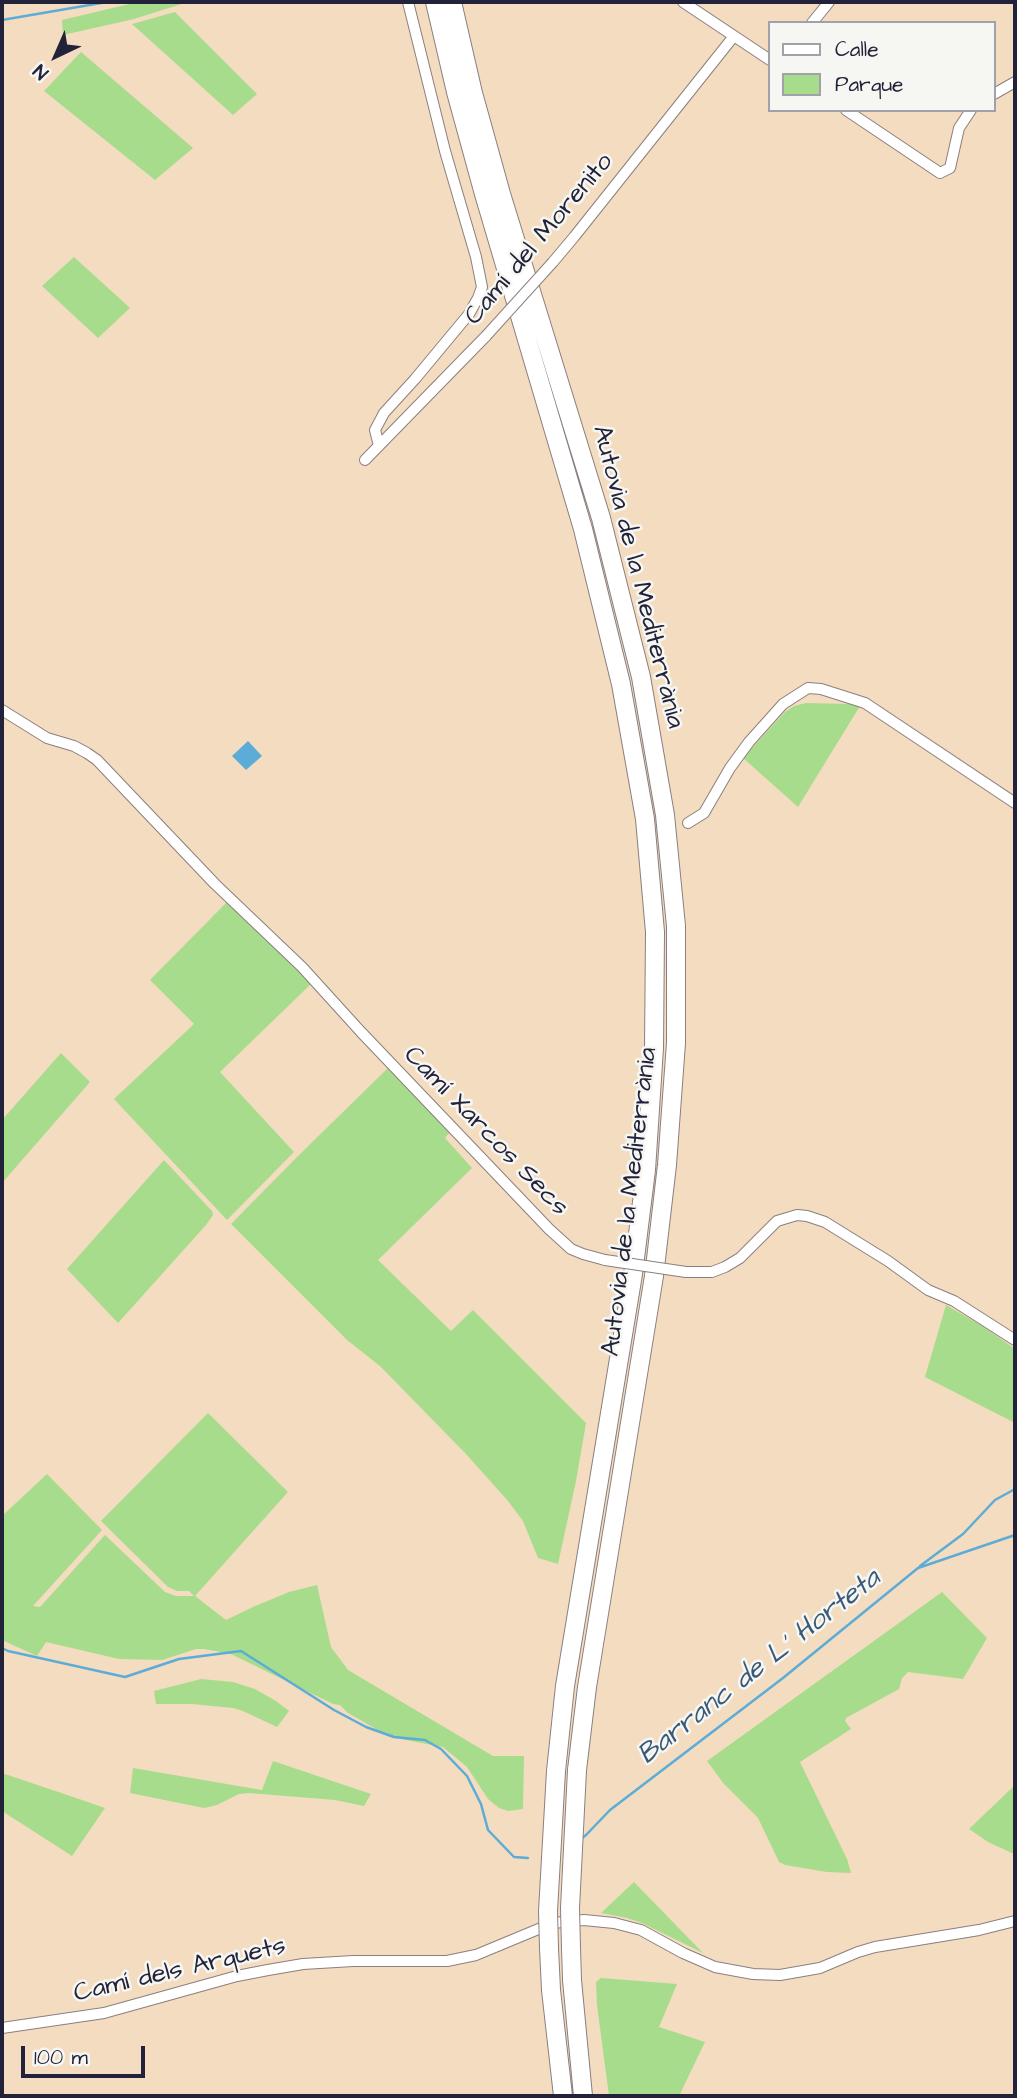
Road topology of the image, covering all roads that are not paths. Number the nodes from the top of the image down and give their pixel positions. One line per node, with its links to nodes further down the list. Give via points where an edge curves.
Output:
1 (408, 2): 13 (street, via 482,286 469,314 384,413 375,430)
2 (435, 2): 21 (highway, Autovia de la Mediterrània, bridge, via 477,169 583,528 621,684 645,819 655,932 646,1170 565,1686 553,1798 548,1911)
3 (452, 2): 22 (highway, Autovia de la Mediterrània, bridge, via 501,194 601,518 642,677 665,815 676,926 676,1043 667,1165 577,1770 570,1908)
4 (683, 2): 7 (street)
5 (829, 2): 6 (street)
6 (814, 21)
7 (734, 36): 8 (street); 13 (street, Camí del Morenito, bridge, via 575,237)
8 (768, 59)
9 (1015, 82): 10 (street)
10 (996, 93)
11 (849, 112): 12 (street, via 940,173 950,168 959,128)
12 (970, 112)
13 (379, 446): 14 (street, Camí del Morenito)
14 (365, 460)
15 (2, 710): 18 (street, Camí Xarcos Secs, bridge, via 47,738 74,746 97,760 215,884 285,948 571,1249 605,1260 712,1272 740,1258 777,1221 807,1216 825,1222)
16 (1015, 803): 17 (street, via 865,703 808,688 783,704 749,742 704,813)
17 (688, 823)
18 (1015, 1340)
19 (1015, 1921): 20 (street, Camí dels Arquets, via 875,1947 820,1968 780,1975 715,1967 641,1930 614,1923 553,1923 476,1955 447,1961 303,1964 237,1976 104,2013)
20 (2, 2028)
21 (563, 2096)
22 (583, 2096)

